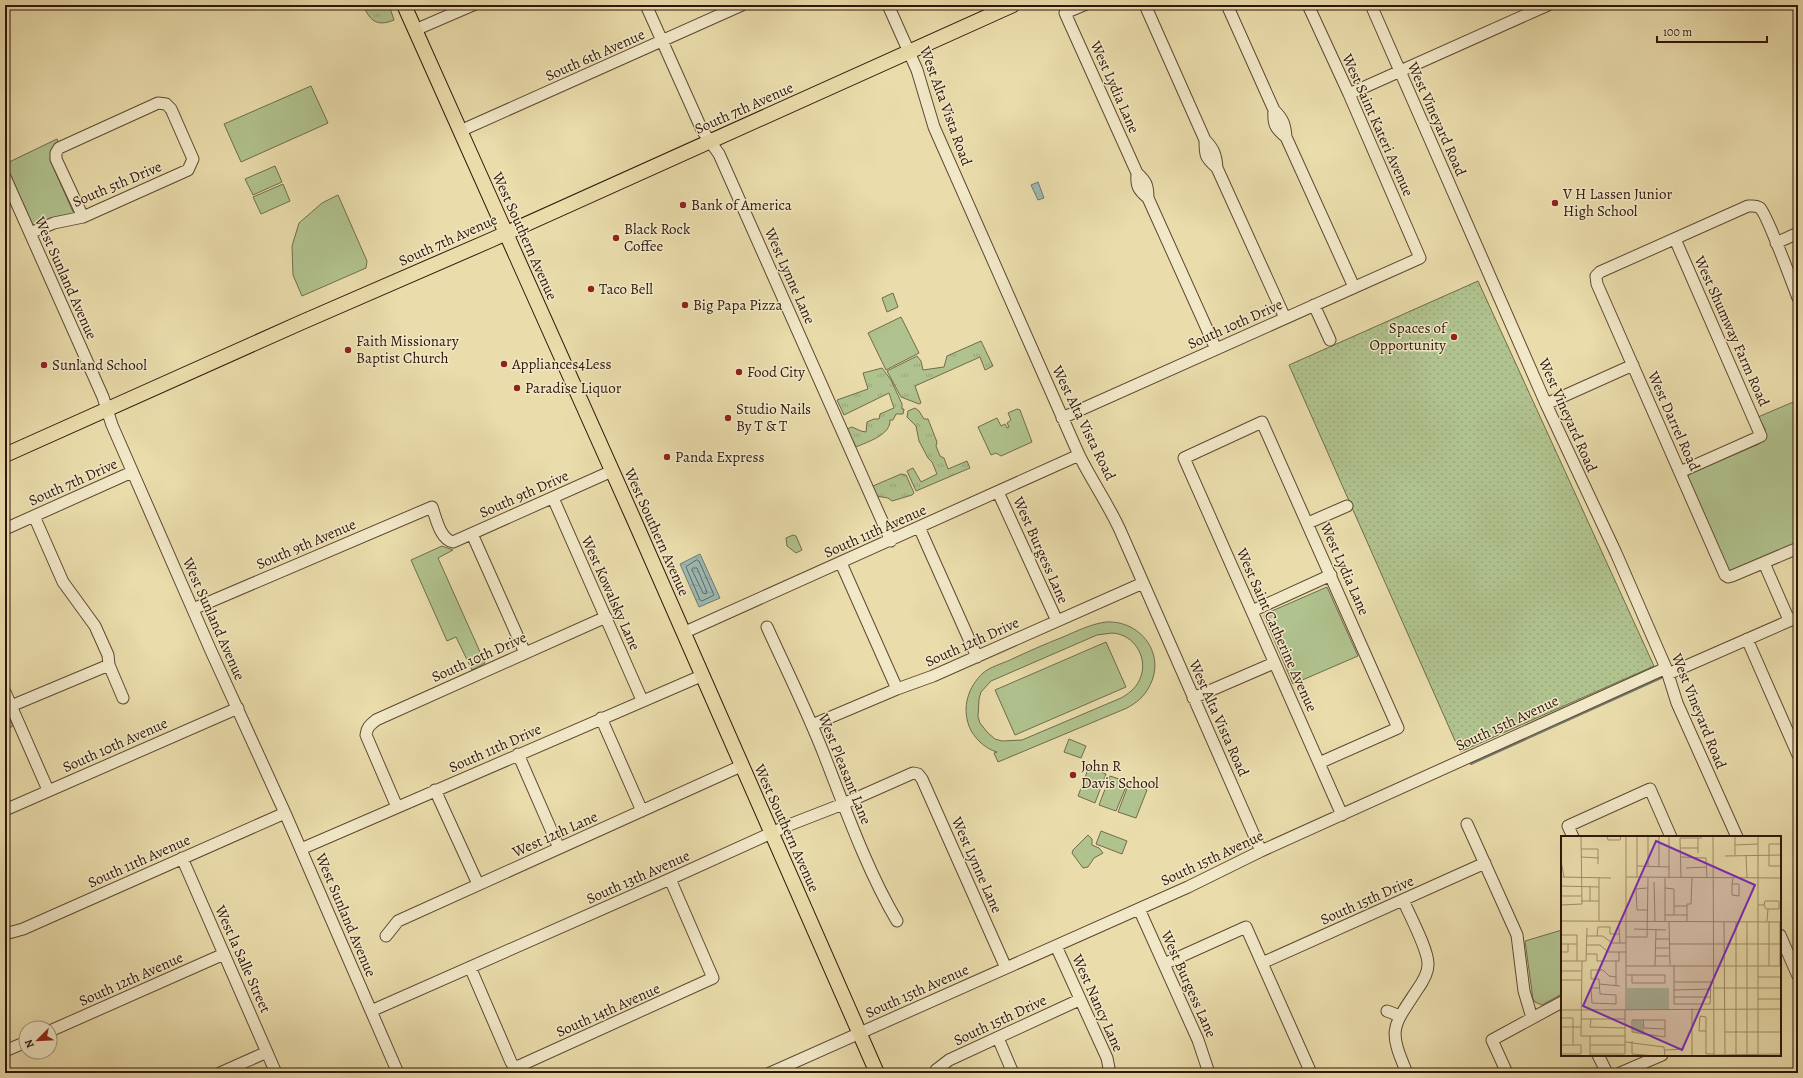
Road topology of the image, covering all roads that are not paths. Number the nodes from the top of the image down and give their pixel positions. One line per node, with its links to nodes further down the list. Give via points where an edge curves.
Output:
1 (404, 5): 13 (main road, West Southern Avenue)
2 (473, 5): 13 (street)
3 (646, 5): 14 (street, West Lynne Lane)
4 (742, 5): 14 (street, South 6th Avenue)
5 (888, 5): 15 (street, West Alta Vista Road)
6 (1013, 5): 15 (main road, South 7th Avenue)
7 (1084, 5): 33 (street, West Lydia Lane, via 1066,13 1137,173 1146,181 1148,198)
8 (1145, 5): 31 (street, via 1205,140 1217,156 1217,168)
9 (1227, 5): 28 (street, via 1274,110 1283,118 1286,137)
10 (1308, 5): 17 (street, West Saint Kateri Avenue)
11 (1371, 5): 16 (street, West Vineyard Road)
12 (1548, 5): 16 (street)
13 (415, 30): 18 (main road, West Southern Avenue)
14 (663, 41): 18 (street, South 6th Avenue); 19 (street, West Lynne Lane, via 702,130)
15 (910, 51): 19 (main road, South 7th Avenue); 37 (street, West Alta Vista Road, via 934,127)
16 (1400, 71): 17 (street); 35 (street, West Vineyard Road)
17 (1349, 94): 27 (street, West Saint Kateri Avenue)
18 (460, 131): 23 (main road, West Southern Avenue)
19 (711, 141): 23 (main road, South 7th Avenue); 53 (street, West Lynne Lane, via 726,168)
20 (5, 177): 22 (street, West Sunland Avenue)
21 (83, 217): 21 (street, South 5th Drive, via 56,159 59,148 158,103 166,104 171,109 193,159 188,170); 22 (street, South 5th Drive, via 54,223)
22 (30, 233): 36 (street, West Sunland Avenue)
23 (506, 233): 36 (main road, South 7th Avenue); 41 (main road, West Southern Avenue)
24 (1798, 233): 26 (street)
25 (1675, 239): 26 (street, via 1754,205 1761,209); 34 (street, West Darrel Road, via 1596,276 1597,284); 43 (street, West Shumway Farm Road, via 1761,436)
26 (1776, 243): 29 (street)
27 (1420, 258): 28 (street, South 10th Drive)
28 (1354, 287): 30 (street, South 10th Drive)
29 (1798, 298)
30 (1314, 305): 31 (street, South 10th Drive); 32 (street)
31 (1285, 318): 33 (street, South 10th Drive)
32 (1330, 340)
33 (1216, 349): 37 (street, South 10th Drive)
34 (1633, 365): 35 (street); 43 (street, West Darrel Road)
35 (1546, 404): 71 (street, West Vineyard Road, via 1616,553)
36 (107, 410): 38 (main road, South 7th Avenue); 42 (street, West Sunland Avenue)
37 (1062, 418): 39 (street, West Alta Vista Road)
38 (5, 455)
39 (1079, 455): 44 (street, South 11th Avenue); 58 (street, West Alta Vista Road, via 1108,504)
40 (1184, 458): 49 (street, West Lydia Lane, via 1262,422); 60 (street, West Saint Catherine Avenue)
41 (612, 471): 45 (street, South 9th Drive); 65 (main road, West Southern Avenue)
42 (132, 472): 48 (street, South 7th Drive); 59 (street, West Sunland Avenue)
43 (1680, 472): 56 (street, West Darrel Road, via 1728,577)
44 (998, 492): 50 (street, South 11th Avenue); 63 (street, West Burgess Lane)
45 (553, 498): 52 (street, South 9th Drive); 61 (street, West Kowalsky Lane)
46 (1347, 506): 49 (street)
47 (432, 507): 52 (street, South 9th Drive, via 448,540 456,541); 59 (street, South 9th Avenue)
48 (34, 516): 51 (street, South 7th Drive); 70 (street, via 63,582 95,626 108,655)
49 (1308, 523): 57 (street, West Lydia Lane)
50 (919, 528): 53 (street, South 11th Avenue); 68 (street)
51 (5, 529)
52 (472, 534): 67 (street)
53 (891, 540): 55 (street, South 11th Avenue)
54 (1798, 548): 56 (street)
55 (841, 563): 65 (street, South 11th Avenue); 73 (street)
56 (1764, 563): 62 (street)
57 (1332, 575): 60 (street); 84 (street, West Lydia Lane, via 1398,728)
58 (1143, 583): 63 (street, South 12th Drive); 76 (street, West Alta Vista Road)
59 (193, 609): 79 (street, West Sunland Avenue)
60 (1252, 611): 69 (street, West Saint Catherine Avenue)
61 (606, 617): 67 (street, South 10th Drive); 77 (street, West Kowalsky Lane)
62 (1794, 618): 66 (street, South 15th Avenue)
63 (1057, 621): 68 (street, South 12th Drive)
64 (767, 627): 81 (street, West Pleasant Lane)
65 (683, 633): 72 (main road, West Southern Avenue)
66 (1747, 639): 71 (street, South 15th Avenue); 83 (street)
67 (525, 653): 90 (street, South 10th Drive, via 376,720 367,729 368,740)
68 (977, 657): 73 (street, South 12th Drive)
69 (1274, 662): 76 (street); 84 (street, West Saint Catherine Avenue)
70 (108, 665): 75 (street); 78 (street)
71 (1667, 671): 94 (street, South 15th Avenue); 99 (street, West Vineyard Road, via 1677,703)
72 (701, 676): 77 (street, South 11th Drive); 85 (main road, West Southern Avenue)
73 (897, 689): 81 (street, South 12th Drive)
74 (5, 692): 78 (street)
75 (123, 698)
76 (1194, 698): 102 (street, West Alta Vista Road)
77 (642, 700): 80 (street, South 11th Drive)
78 (11, 706): 87 (street)
79 (238, 708): 87 (street, South 10th Avenue); 93 (street, West Sunland Avenue)
80 (601, 718): 82 (street, South 11th Drive); 92 (street)
81 (812, 726): 89 (street, West Pleasant Lane)
82 (518, 754): 88 (street, South 11th Drive); 100 (street)
83 (1798, 755)
84 (1319, 763): 94 (street, West Saint Catherine Avenue)
85 (741, 766): 92 (street, West 12th Lane); 96 (main road, West Southern Avenue)
86 (918, 774): 89 (street, South 13th Avenue, via 911,774); 118 (street, West Lynne Lane)
87 (48, 790): 91 (street, South 10th Avenue)
88 (435, 790): 90 (street, South 11th Drive); 106 (street)
89 (843, 804): 96 (street, South 13th Avenue); 109 (street, West Pleasant Lane)
90 (397, 807): 101 (street, South 11th Drive)
91 (5, 810)
92 (642, 811): 100 (street, West 12th Lane)
93 (285, 812): 101 (street, West Sunland Avenue); 103 (street, South 11th Avenue)
94 (1342, 815): 102 (street, South 15th Avenue)
95 (1468, 824): 104 (street)
96 (771, 833): 105 (street, South 13th Avenue); 127 (main road, West Southern Avenue)
97 (1573, 836): 98 (street, via 1568,826 1650,789)
98 (1671, 836)
99 (1737, 836)
100 (560, 848): 106 (street, West 12th Lane)
101 (301, 849): 123 (street, West Sunland Avenue)
102 (1260, 851): 108 (street, South 15th Avenue)
103 (182, 858): 110 (street, South 11th Avenue, via 23,929); 114 (street, West la Salle Street)
104 (1485, 863): 107 (street, South 15th Drive); 125 (street, via 1517,935 1524,991)
105 (670, 879): 117 (street, South 13th Avenue); 117 (street, South 14th Avenue, via 713,978 514,1067)
106 (478, 884): 111 (street, West 12th Lane, via 398,921)
107 (1403, 900): 115 (street, South 15th Drive); 124 (street, via 1427,955 1428,965 1424,981)
108 (1139, 909): 113 (street, South 15th Avenue); 116 (street, West Burgess Lane)
109 (897, 921)
110 (5, 934)
111 (386, 936)
112 (1781, 937): 119 (street)
113 (1056, 946): 118 (street, South 15th Avenue); 120 (street, West Nancy Lane)
114 (224, 954): 126 (street, South 12th Avenue); 131 (street, West la Salle Street)
115 (1262, 963): 116 (street, via 1246,927); 143 (street)
116 (1164, 964): 142 (street, West Burgess Lane, via 1198,1040)
117 (470, 967): 123 (street, South 13th Avenue)
118 (1006, 968): 127 (street, South 15th Avenue)
119 (1798, 976)
120 (1079, 1000): 128 (street, South 15th Drive); 141 (street, West Nancy Lane, via 1106,1058)
121 (1561, 1003): 125 (street)
122 (1387, 1010): 124 (street)
123 (371, 1011): 137 (street, West Sunland Avenue)
124 (1400, 1016): 144 (street, via 1395,1025 1395,1044)
125 (1532, 1018): 145 (street, via 1492,1040)
126 (58, 1027)
127 (860, 1034): 138 (street, South 15th Avenue); 139 (main road, West Southern Avenue)
128 (998, 1038): 134 (street, South 15th Drive, via 949,1060); 140 (street)
129 (18, 1045): 130 (street)
130 (5, 1051)
131 (267, 1052): 135 (street); 136 (street, West la Salle Street)
132 (1598, 1056): 146 (street)
133 (1660, 1056): 147 (street)
134 (936, 1070)
135 (220, 1073)
136 (276, 1073)
137 (398, 1073)
138 (770, 1073)
139 (877, 1073)
140 (1013, 1073)
141 (1110, 1073)
142 (1209, 1073)
143 (1311, 1073)
144 (1407, 1073)
145 (1507, 1073)
146 (1607, 1073)
147 (1620, 1073)

